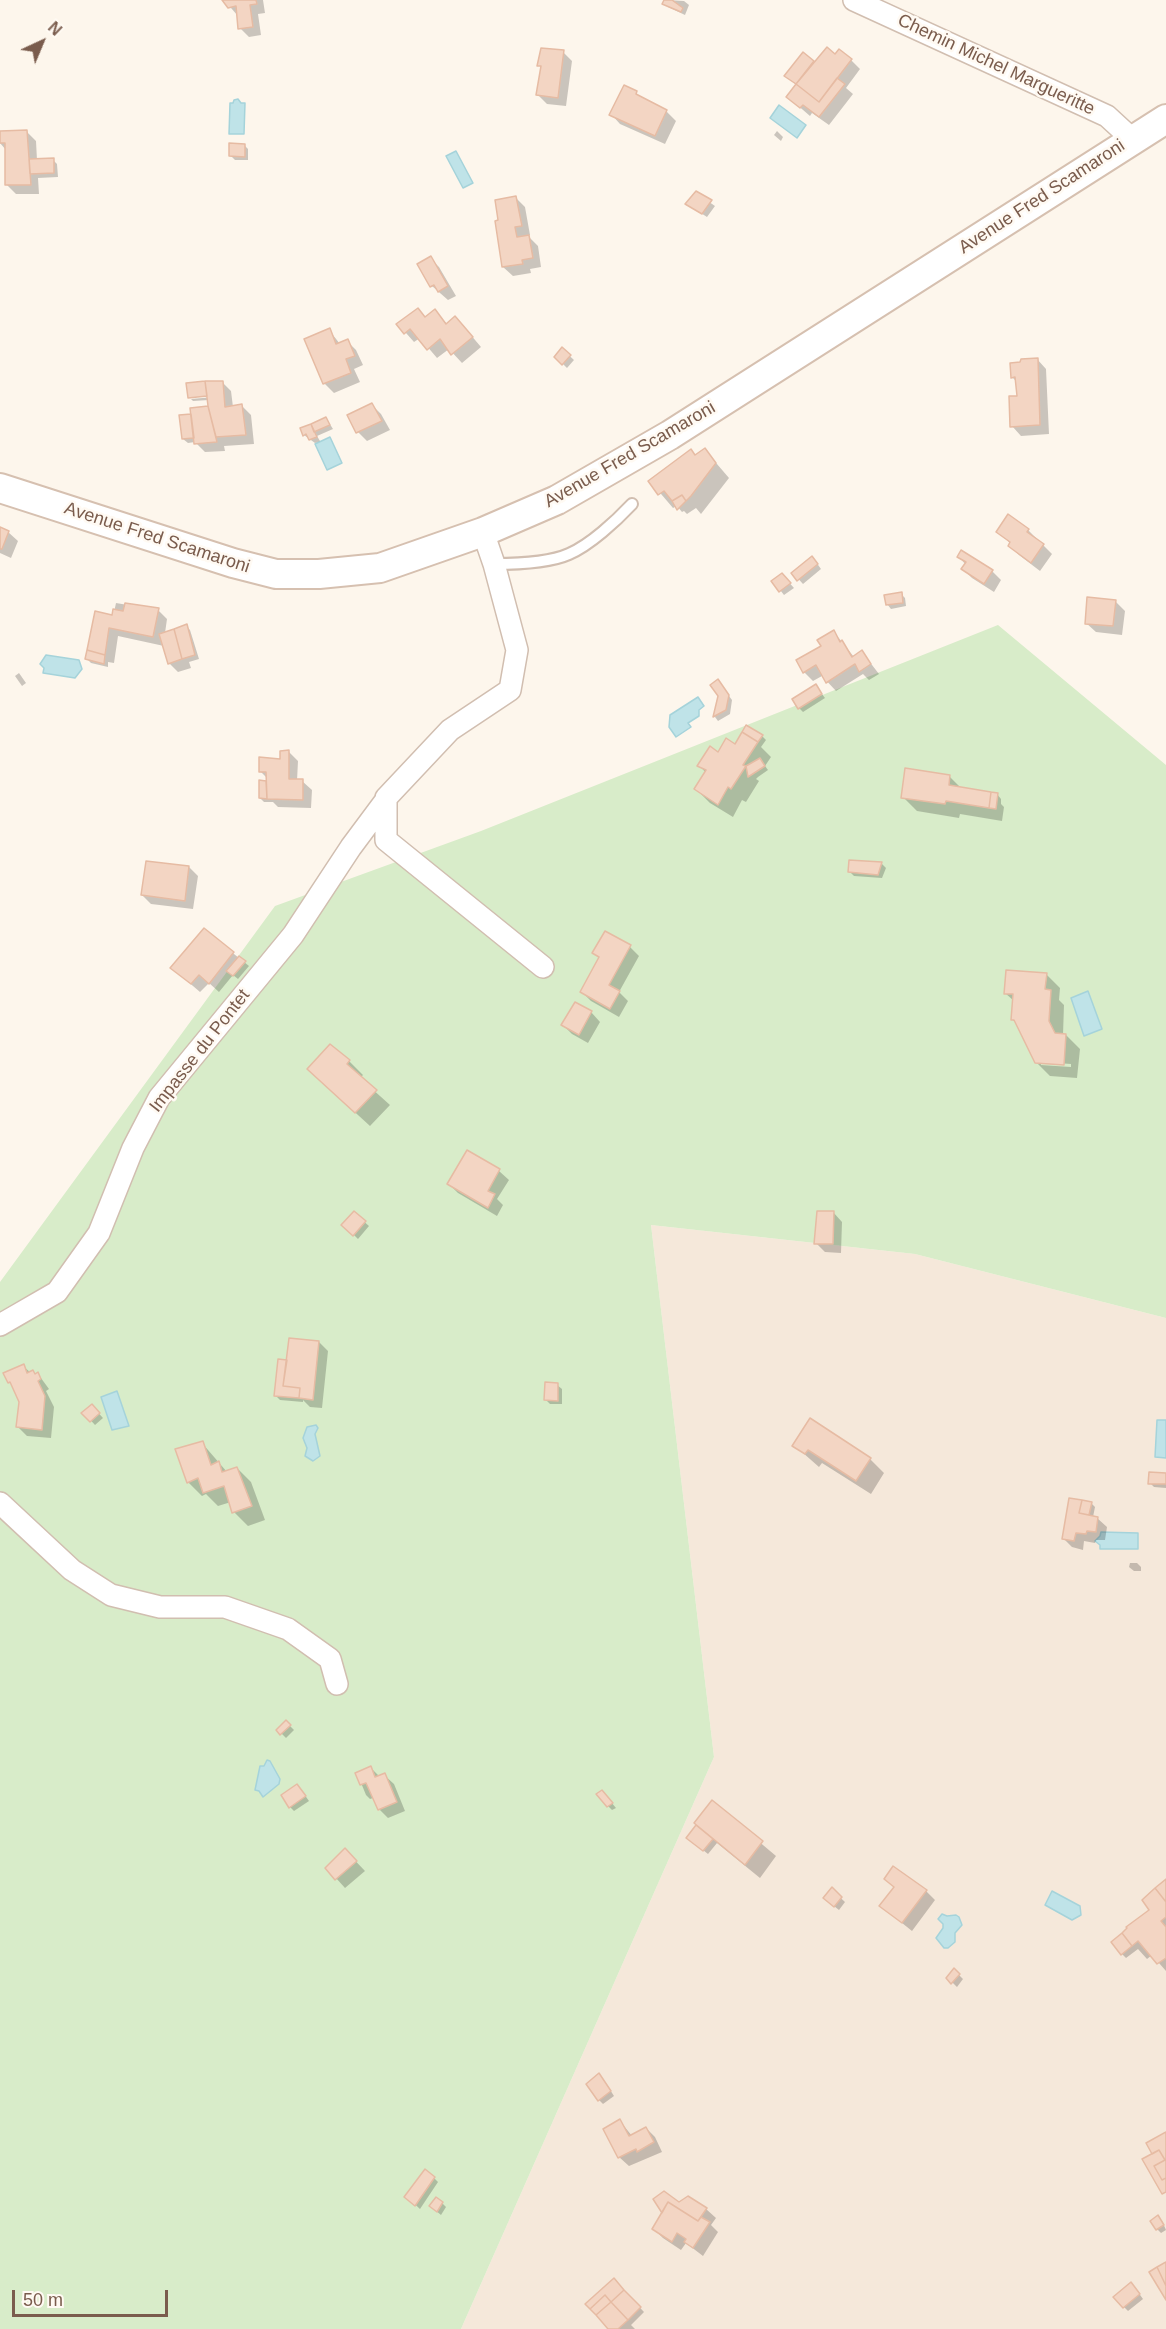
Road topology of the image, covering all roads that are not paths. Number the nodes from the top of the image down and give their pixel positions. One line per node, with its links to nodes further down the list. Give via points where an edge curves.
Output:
1 (854, 0): 3 (street, Chemin Michel Margueritte, via 1107,116)
2 (1166, 119): 3 (main road, Avenue Fred Scamaroni)
3 (1132, 139): 6 (main road, Avenue Fred Scamaroni, via 670,435 557,500)
4 (0, 488): 6 (main road, Avenue Fred Scamaroni, via 276,574 380,568)
5 (632, 504): 7 (lane, via 613,525 569,554 522,564)
6 (483, 532): 7 (street, Impasse du Pontet)
7 (494, 564): 8 (street, Impasse du Pontet, via 517,650 510,690 450,730)
8 (386, 800): 9 (street, via 386,840); 10 (street, Impasse du Pontet, via 292,934 159,1098 133,1148 99,1233 57,1292)
9 (543, 967)
10 (0, 1325)
11 (0, 1503): 12 (street, via 72,1570 111,1594 160,1607 225,1607 288,1629 330,1659)
12 (337, 1684)

